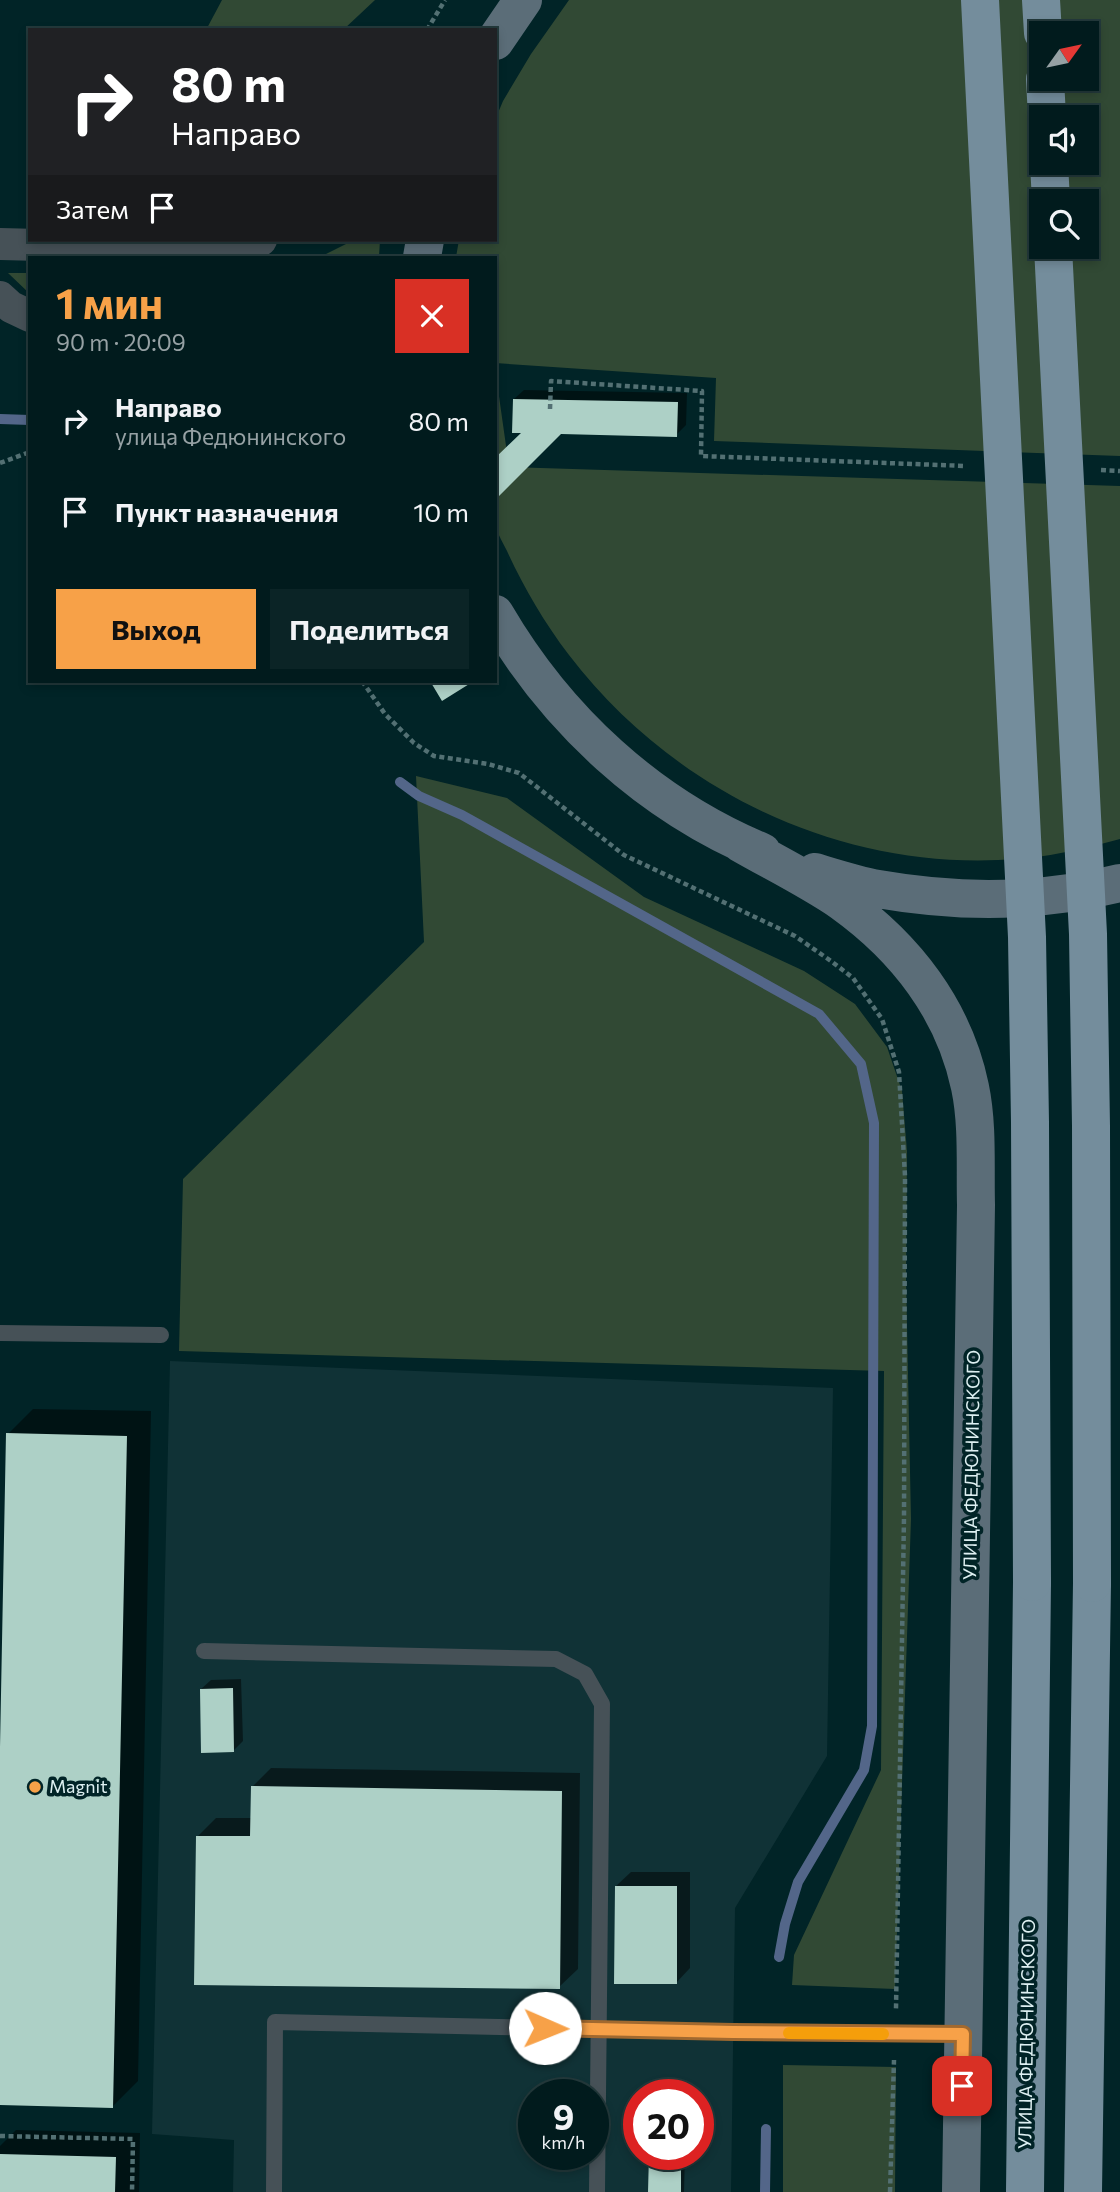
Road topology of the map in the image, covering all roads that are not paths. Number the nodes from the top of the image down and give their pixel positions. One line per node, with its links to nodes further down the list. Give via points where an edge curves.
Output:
1 (523, 0): 5 (main road)
2 (980, 0): 22 (highway, УЛИЦА ФЕДЮНИНСКОГО, bridge, via 1027,937 1032,1582)
3 (1041, 0): 4 (highway)
4 (1042, 21)
5 (497, 38)
6 (247, 242): 7 (street, via 200,249)
7 (0, 244)
8 (1054, 259): 23 (highway, bridge, via 1088,934 1091,1126 1092,1583)
9 (0, 297): 10 (street)
10 (28, 315)
11 (497, 617): 12 (main road, via 540,682 613,760 674,806)
12 (740, 843): 13 (main road, via 806,870 876,889 947,898 1019,899); 18 (main road, УЛИЦА ФЕДЮНИНСКОГО, via 842,902 917,971 958,1044 971,1088 976,1205)
13 (1120, 883)
14 (0, 1333): 15 (lane)
15 (161, 1335)
16 (204, 1651): 17 (lane, via 556,1660 585,1674 602,1704)
17 (599, 2029): 18 (lane); 19 (lane, via 275,2022); 20 (lane)
18 (963, 2034): 21 (main road, УЛИЦА ФЕДЮНИНСКОГО)
19 (274, 2192)
20 (597, 2192)
21 (961, 2192)
22 (1025, 2192)
23 (1083, 2192)

